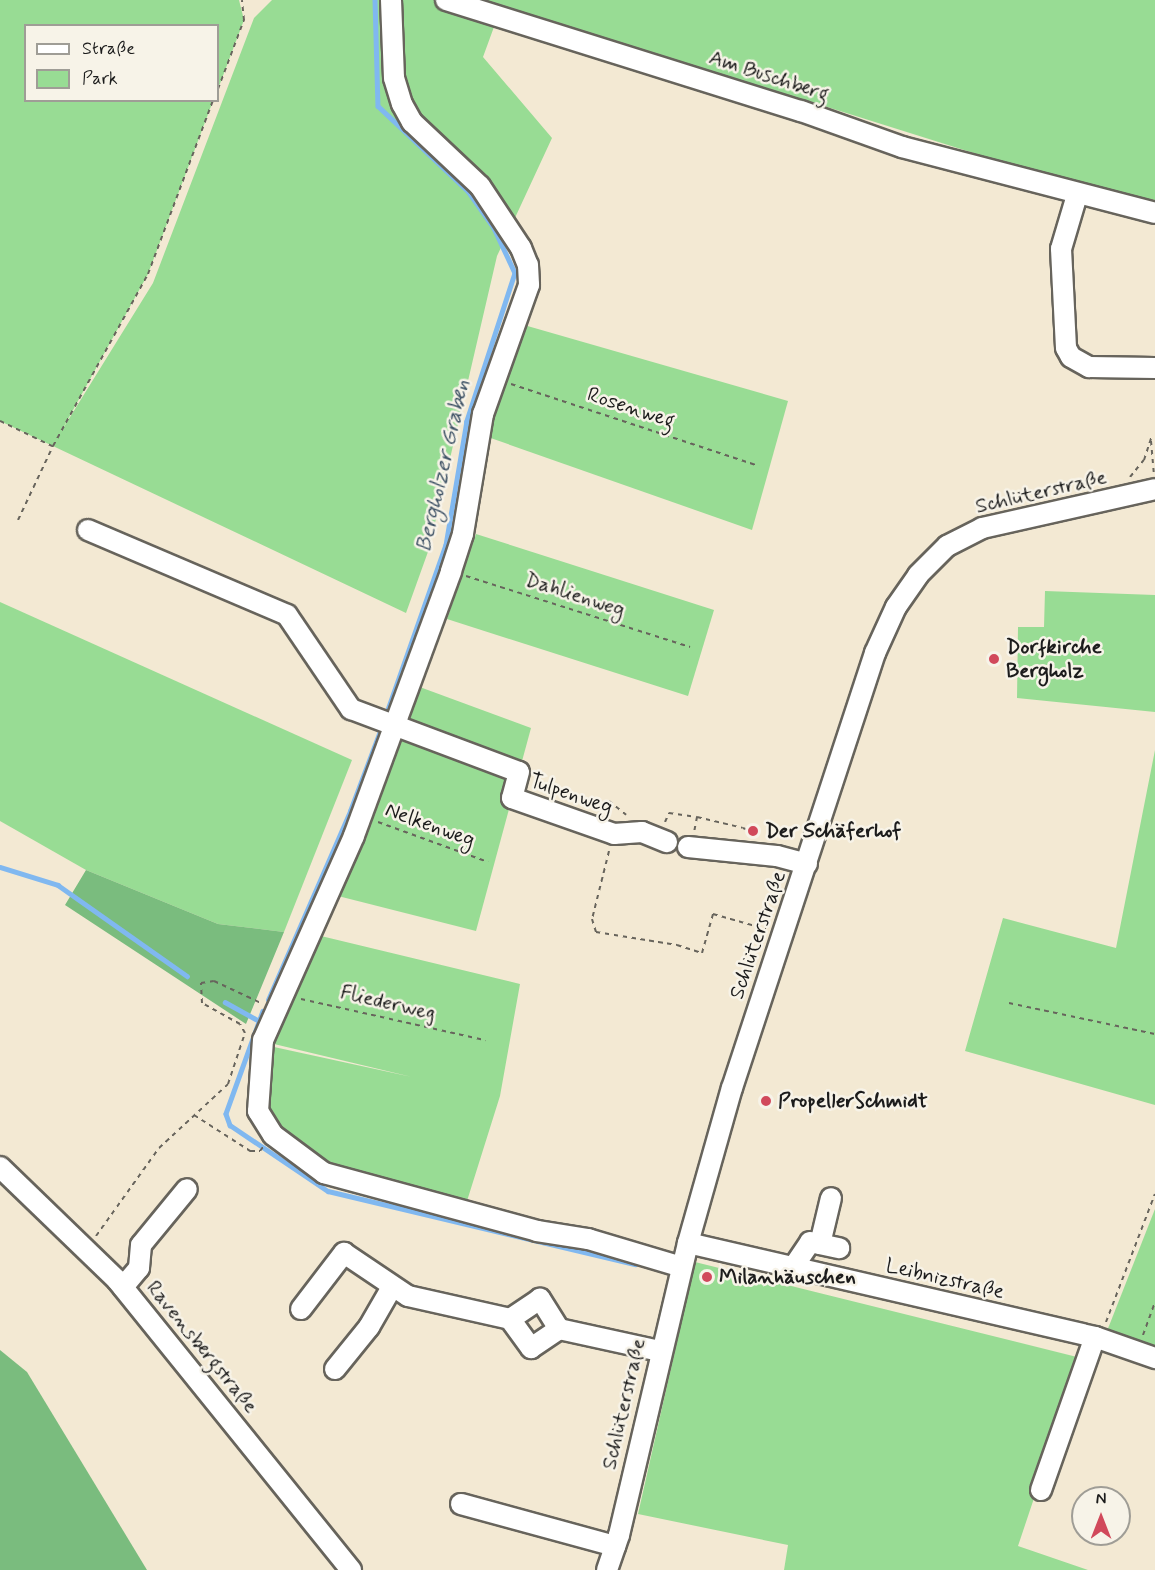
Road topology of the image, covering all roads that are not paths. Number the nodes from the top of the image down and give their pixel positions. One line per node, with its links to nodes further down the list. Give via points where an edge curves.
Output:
1 (392, 0): 8 (street, via 394,78 402,104 412,122 480,186 528,265 529,285 483,414 463,534 452,572)
2 (446, 0): 3 (street, Am Buschberg, via 902,147)
3 (1077, 195): 4 (street, Am Buschberg); 5 (street, via 1061,249 1066,348 1071,357 1089,367)
4 (1155, 213)
5 (1155, 368)
6 (1155, 489): 11 (street, Schlüterstraße, via 982,528 947,546 918,574 896,607 875,653)
7 (88, 530): 8 (street, via 287,615 351,710)
8 (392, 728): 9 (street, Tulpenweg, via 519,772 512,798 614,834 642,832); 16 (street, via 361,816 263,1040 258,1111 273,1135 324,1173 537,1231 588,1239)
9 (664, 841)
10 (689, 847): 11 (street)
11 (807, 864): 15 (street, Schlüterstraße, via 732,1088)
12 (0, 1167): 18 (street, Ravensbergstraße)
13 (187, 1189): 18 (street, via 141,1245 139,1268)
14 (831, 1198): 17 (street, via 830,1246 810,1242)
15 (688, 1243): 16 (street, Schlüterstraße); 17 (street, Leibnizstraße)
16 (682, 1267): 24 (street, Schlüterstraße)
17 (792, 1269): 23 (street, Leibnizstraße)
18 (123, 1287): 30 (street, Ravensbergstraße)
19 (392, 1287): 20 (street, via 344,1253); 21 (street, via 408,1296); 26 (street, via 369,1327)
20 (301, 1309)
21 (510, 1319): 22 (street, via 531,1348); 22 (street, via 540,1299)
22 (559, 1329): 24 (street)
23 (1097, 1338): 25 (street, Leibnizstraße); 27 (street)
24 (660, 1351): 29 (street, Schlüterstraße)
25 (1146, 1355)
26 (335, 1369)
27 (1041, 1490)
28 (461, 1503): 29 (street)
29 (615, 1546): 31 (street, Schlüterstraße)
30 (351, 1570)
31 (607, 1570)

